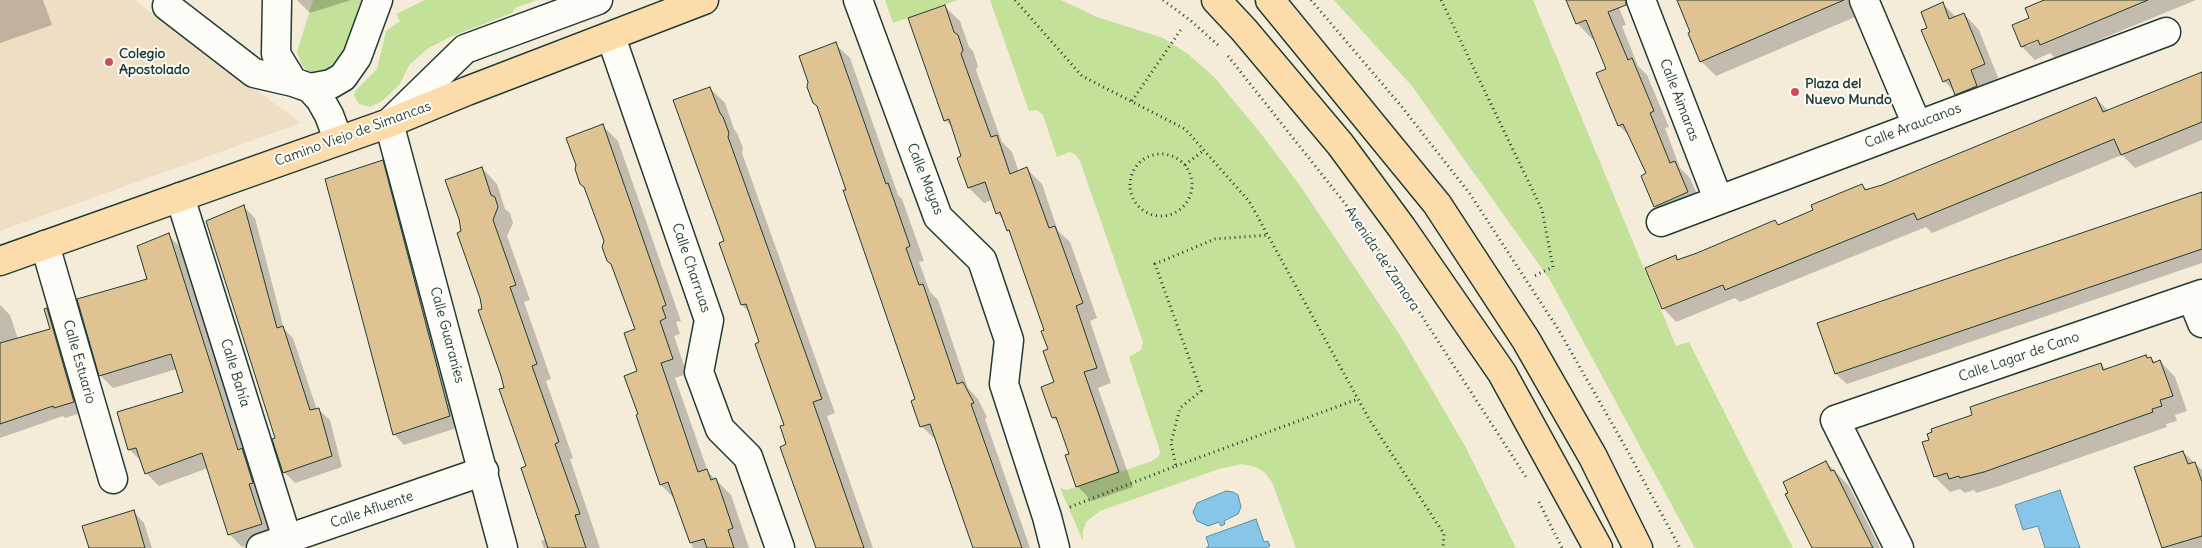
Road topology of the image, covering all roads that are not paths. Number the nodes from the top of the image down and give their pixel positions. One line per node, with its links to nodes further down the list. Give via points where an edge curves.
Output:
1 (277, 0): 13 (street, via 276,54)
2 (378, 0): 13 (street, via 357,57 343,76 332,84)
3 (598, 0): 14 (street, via 465,49)
4 (704, 0): 12 (main road, Camino Viejo de Simancas)
5 (858, 0): 30 (street, Calle Mayas, via 938,216 982,260 1009,340 1004,384 1048,516)
6 (1270, 0): 32 (main road, via 1437,204 1526,340 1593,457)
7 (1640, 0): 18 (street, Calle Aimaras)
8 (1864, 0): 15 (street)
9 (1215, 2): 31 (main road, via 1244,30 1340,144 1402,228 1502,373)
10 (166, 6): 13 (street, via 254,73)
11 (2166, 32): 15 (street, Calle Araucanos)
12 (611, 37): 14 (main road, Camino Viejo de Simancas, via 467,90); 29 (street, Calle Charruas, via 709,320 699,372 720,429 748,457)
13 (302, 85): 16 (street, via 320,99)
14 (389, 123): 16 (main road, Camino Viejo de Simancas); 24 (street, Calle Guaraníes)
15 (1916, 125): 18 (street, Calle Araucanos)
16 (338, 139): 17 (main road, Camino Viejo de Simancas)
17 (180, 198): 20 (main road, Camino Viejo de Simancas); 26 (street, Calle Bahía)
18 (1718, 199): 19 (street, Calle Araucanos)
19 (1661, 222)
20 (45, 245): 21 (main road, Camino Viejo de Simancas); 25 (street, Calle Estuario)
21 (0, 261)
22 (2197, 296): 23 (street); 33 (street, Calle Lagar de Cano, via 1835,420)
23 (2202, 323)
24 (484, 471): 26 (street, Calle Afluente); 28 (street, Calle Guaraníes)
25 (113, 479)
26 (288, 544): 27 (street, Calle Afluente)
27 (261, 548)
28 (503, 548)
29 (780, 548)
30 (1055, 548)
31 (1598, 548)
32 (1638, 548)
33 (1899, 548)

